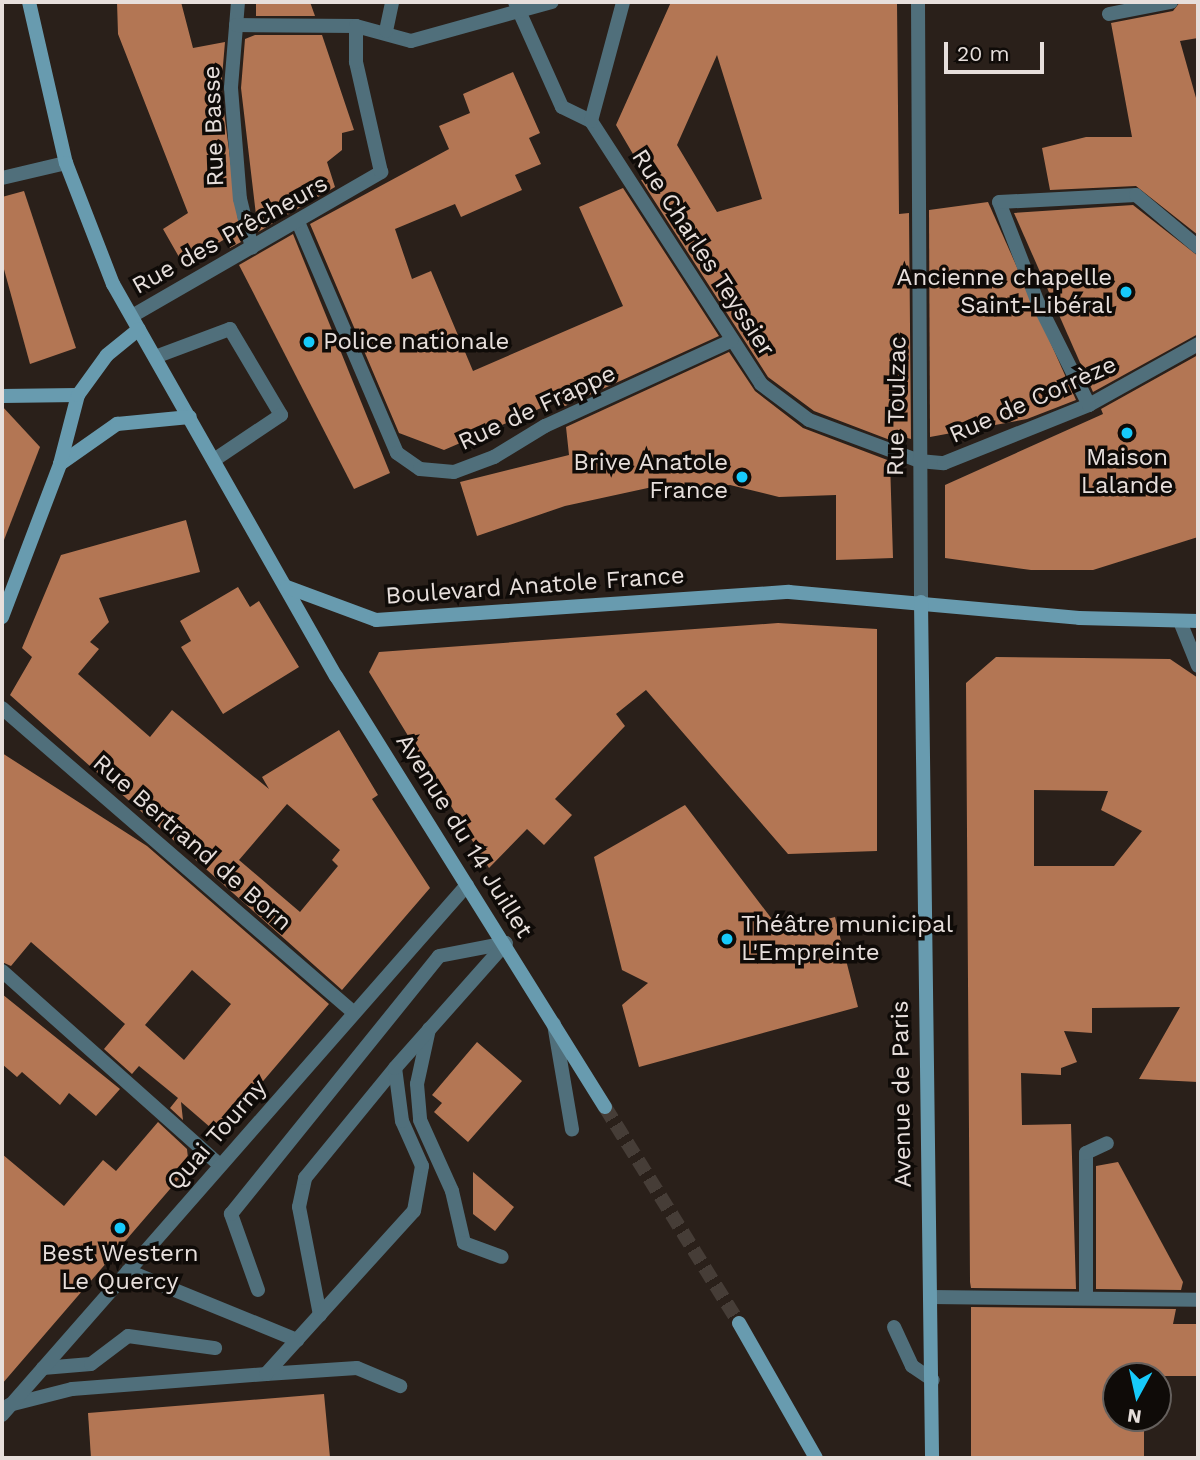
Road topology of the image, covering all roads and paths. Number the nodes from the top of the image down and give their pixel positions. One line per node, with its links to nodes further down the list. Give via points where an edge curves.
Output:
1 (29, 2): 14 (main road)
2 (238, 2): 10 (street, Rue Basse)
3 (392, 2): 12 (street)
4 (552, 2): 8 (street)
5 (623, 2): 13 (street)
6 (918, 2): 28 (street, Rue Toulzac)
7 (1171, 2): 9 (street)
8 (516, 6): 12 (street, via 411,41); 13 (street, Rue Charles Teyssier, via 562,107)
9 (1109, 14)
10 (236, 25): 11 (street); 17 (street, Rue Basse, via 231,88 240,199)
11 (356, 26): 12 (street); 16 (street, Rue des Prêcheurs, via 356,62 381,172)
12 (386, 32)
13 (591, 121): 20 (street, Rue Charles Teyssier)
14 (66, 163): 15 (street); 19 (main road)
15 (2, 178)
16 (298, 222): 17 (street, Rue des Prêcheurs); 20 (street, Rue de Frappe, via 397,453 420,469 454,472 494,457 545,426)
17 (252, 247): 19 (street, Rue des Prêcheurs)
18 (1198, 247): 25 (street, via 1136,195 999,202 1038,303)
19 (135, 323): 22 (main road); 23 (main road)
20 (732, 341): 28 (street, Rue Charles Teyssier, via 761,384 809,420)
21 (1198, 344): 25 (street, Rue de Corrèze)
22 (155, 357): 26 (main road); 27 (street, via 230,329 281,415)
23 (78, 395): 24 (main road); 29 (main road)
24 (2, 396)
25 (1089, 405): 28 (street, Rue de Corrèze, via 944,463)
26 (190, 417): 27 (main road); 29 (main road, via 117,424)
27 (214, 460): 30 (main road)
28 (919, 461): 31 (street, Rue Toulzac)
29 (60, 464): 32 (main road)
30 (287, 587): 31 (main road, Boulevard Anatole France, via 376,620 789,592); 37 (main road, Avenue du 14 Juillet)
31 (921, 602): 34 (main road, Boulevard Anatole France); 51 (main road, Avenue de Paris)
32 (2, 617)
33 (1198, 621): 34 (main road, Boulevard Anatole France)
34 (1181, 624): 35 (street)
35 (1198, 666)
36 (2, 708): 40 (street, Rue Bertrand de Born)
37 (467, 885): 38 (main road, Avenue du 14 Juillet); 40 (street, Quai Tourny)
38 (506, 943): 41 (main road, Avenue du 14 Juillet); 42 (street); 50 (street, via 439,956 231,1214)
39 (2, 971): 47 (street)
40 (353, 1012): 47 (street, Quai Tourny)
41 (554, 1023): 44 (main road, Avenue du 14 Juillet); 45 (street)
42 (430, 1024): 43 (street); 48 (street, via 417,1084 420,1120 452,1191 464,1243)
43 (395, 1068): 54 (street, via 305,1178 299,1207); 54 (street, via 402,1121 422,1166 414,1211)
44 (605, 1107)
45 (572, 1129)
46 (1107, 1143): 52 (street, via 1086,1153)
47 (220, 1165): 49 (street, Quai Tourny)
48 (502, 1257)
49 (128, 1271): 57 (street, via 244,1324); 59 (street, Quai Tourny)
50 (258, 1290)
51 (930, 1297): 52 (street); 61 (main road, Avenue de Paris)
52 (1086, 1298): 53 (street)
53 (1198, 1300)
54 (320, 1315): 57 (street)
55 (739, 1323): 64 (main road)
56 (894, 1327): 61 (street, via 912,1366)
57 (298, 1340): 60 (street)
58 (215, 1348): 59 (street, via 128,1336 91,1364)
59 (43, 1367): 63 (street, Quai Tourny)
60 (266, 1374): 62 (street, via 357,1368); 63 (street, via 72,1389)
61 (933, 1380): 65 (main road, Avenue de Paris)
62 (400, 1386)
63 (4, 1407)
64 (816, 1458)
65 (932, 1458)

